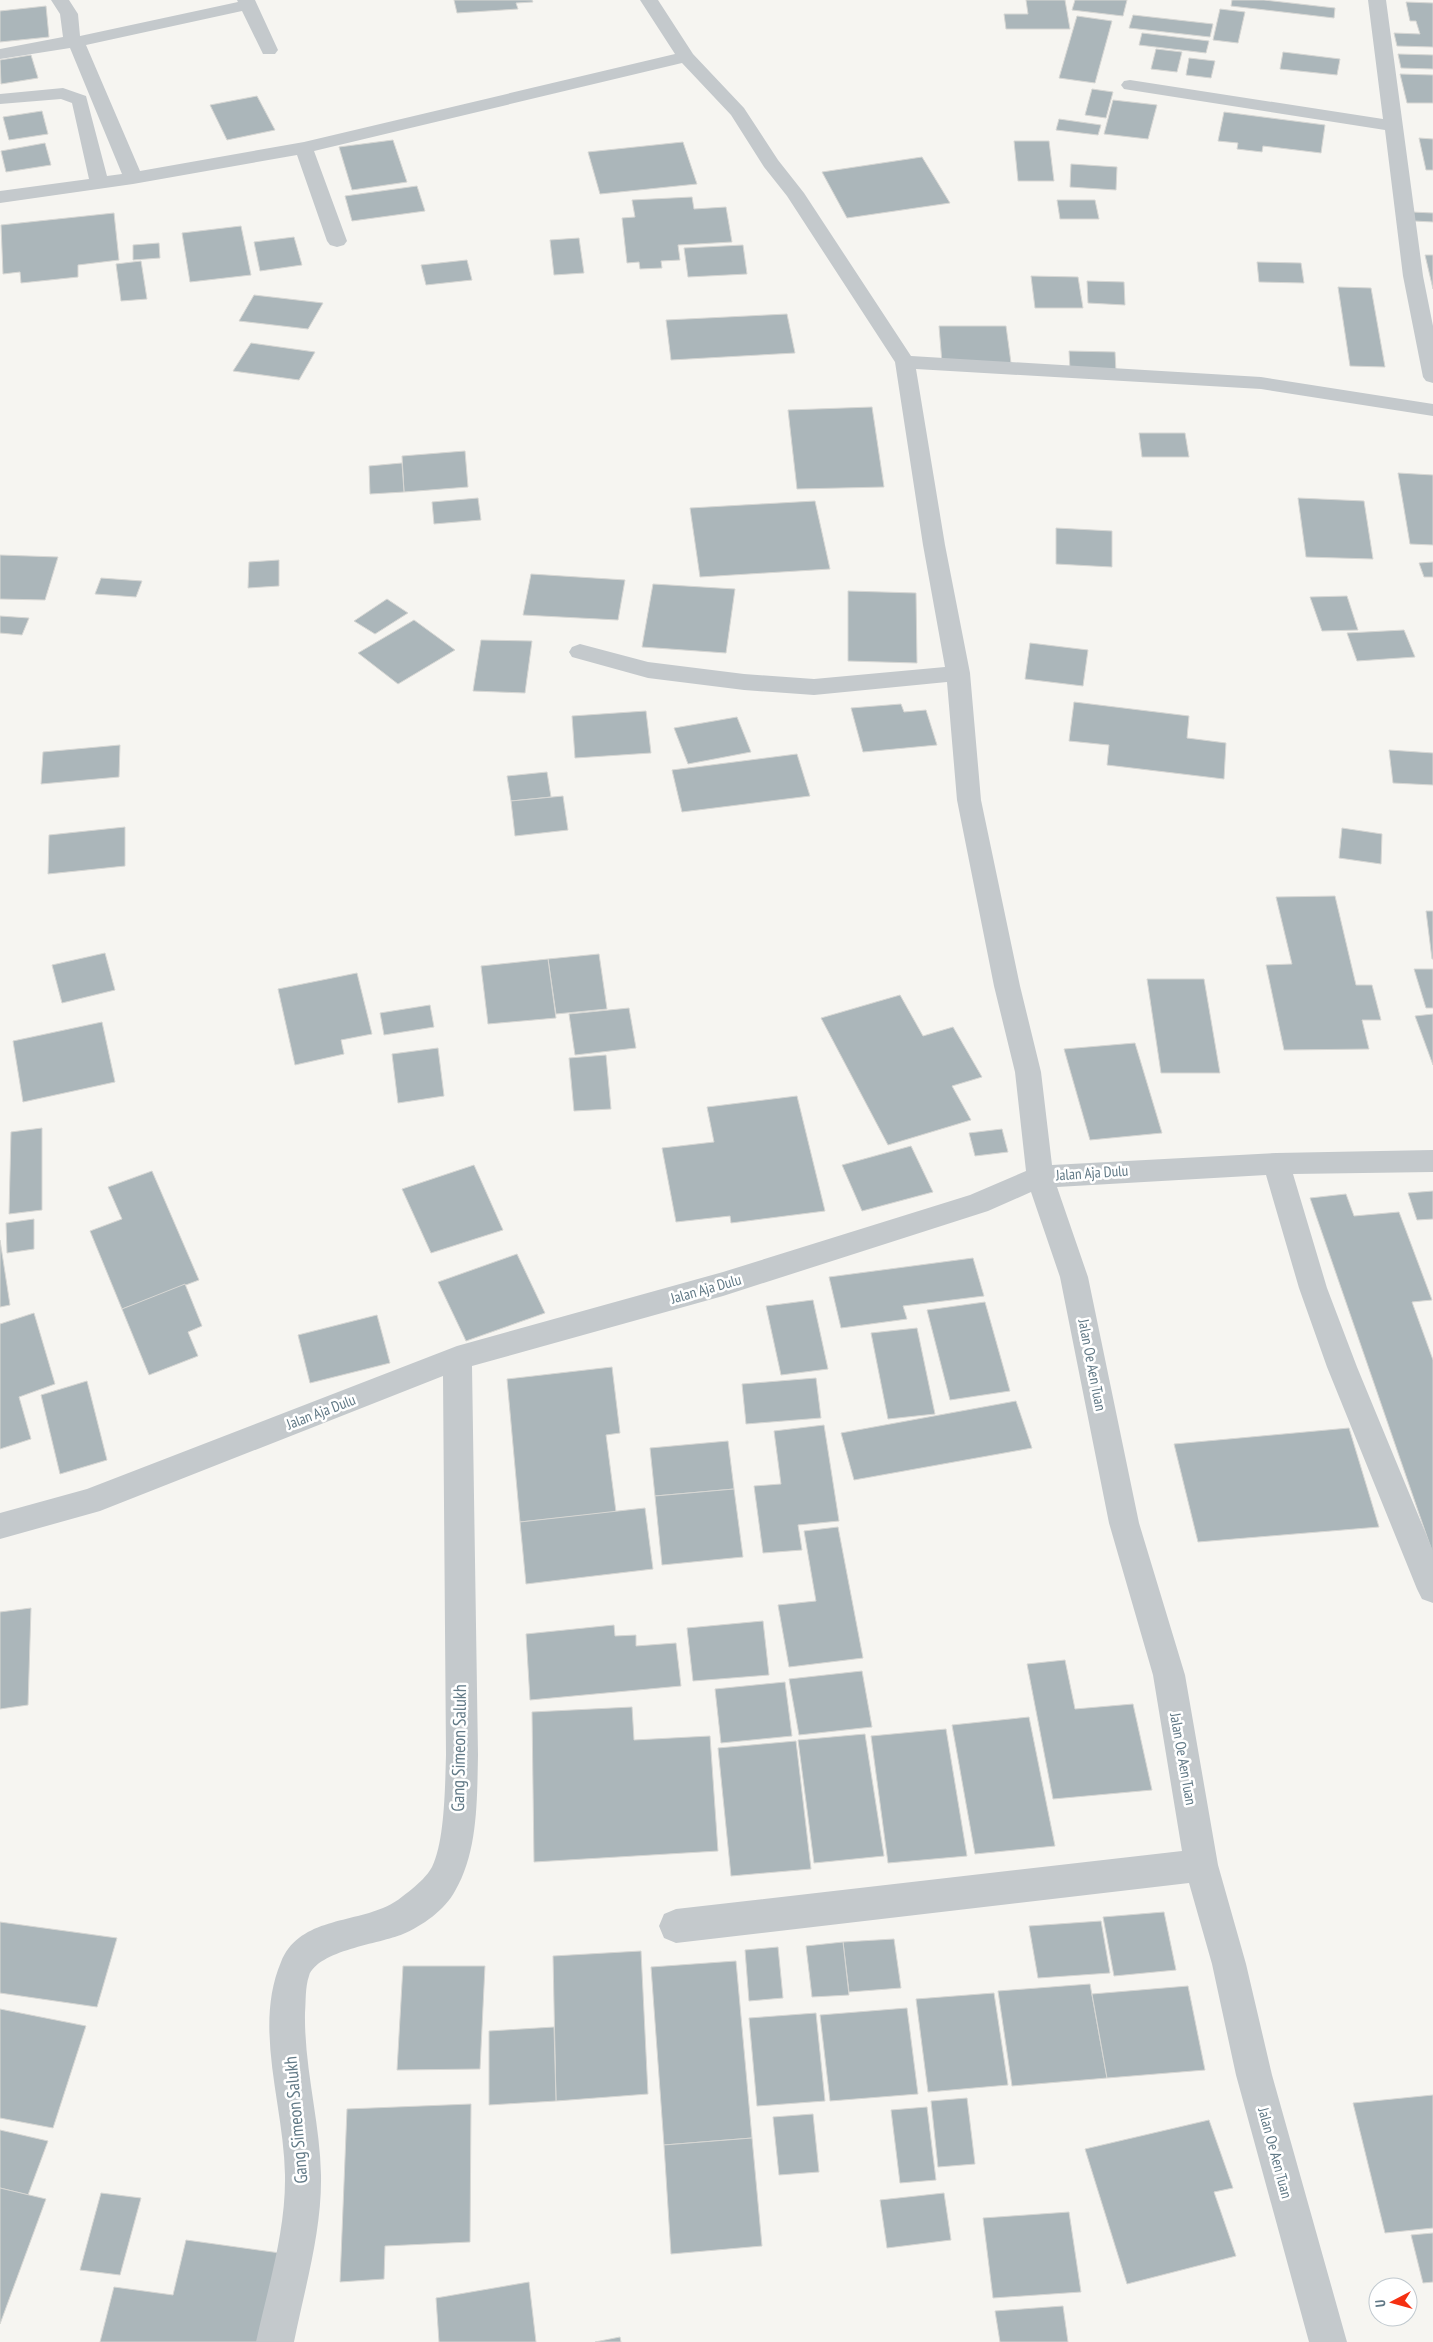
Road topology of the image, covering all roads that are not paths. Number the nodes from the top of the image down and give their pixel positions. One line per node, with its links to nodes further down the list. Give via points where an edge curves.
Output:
1 (60, 0): 5 (street, via 69,14)
2 (649, 0): 8 (street)
3 (1377, 0): 11 (street)
4 (247, 3): 5 (street); 6 (street)
5 (72, 43): 7 (street); 13 (street, via 81,50)
6 (269, 50)
7 (0, 54)
8 (686, 57): 12 (street); 17 (street, via 738,112)
9 (1130, 85): 11 (street)
10 (0, 99): 14 (street, via 63,93 80,100)
11 (1395, 126): 18 (street, via 1414,276)
12 (304, 148): 13 (street); 16 (street)
13 (133, 178): 14 (street)
14 (100, 182): 15 (street)
15 (0, 197)
16 (337, 241)
17 (905, 362): 19 (street, via 1261,383); 21 (street, Jalan Oe Aen Tuan)
18 (1433, 377)
19 (1433, 410)
20 (580, 652): 21 (street, via 648,670 814,687)
21 (958, 673): 24 (street, Jalan Oe Aen Tuan, via 969,800 1028,1072)
22 (1433, 1162): 23 (street, Jalan Aja Dulu)
23 (1276, 1164): 24 (street, Jalan Aja Dulu, via 1154,1168); 27 (street, via 1313,1288)
24 (1040, 1177): 25 (street, Jalan Aja Dulu, via 978,1203 723,1284); 28 (street, Jalan Oe Aen Tuan, via 1074,1277 1124,1523 1168,1675)
25 (457, 1358): 26 (street, Jalan Aja Dulu, via 89,1502); 30 (street, Gang Simeon Salukh, via 462,1789 452,1861 441,1884 413,1909 392,1922 324,1942 308,1951 292,1976 289,2038 303,2176 299,2217)
26 (0, 1526)
27 (1433, 1588)
28 (1201, 1865): 29 (street); 31 (street, Jalan Oe Aen Tuan, via 1229,1964 1254,2075)
29 (676, 1926)
30 (275, 2342)
31 (1328, 2342)

